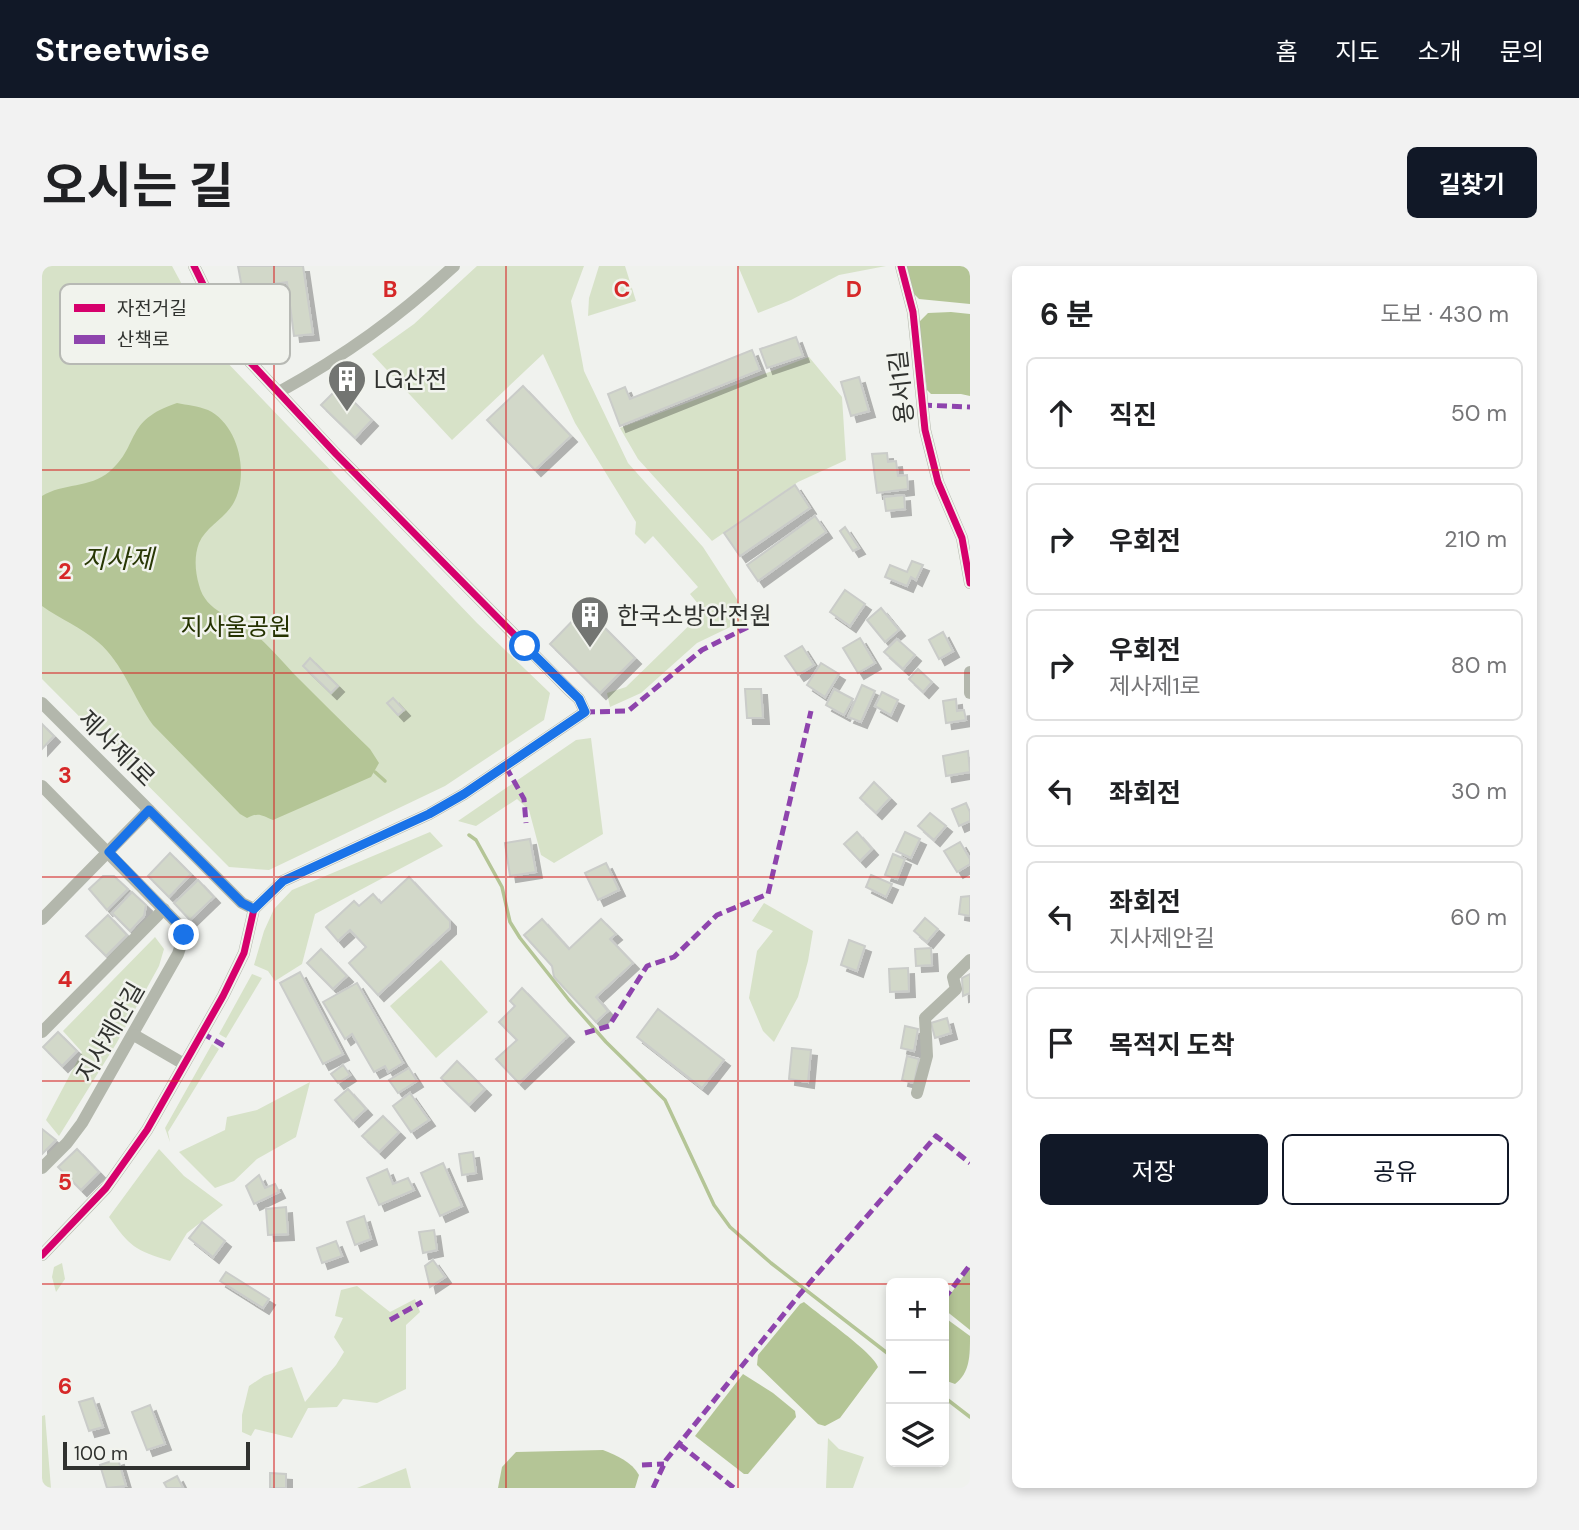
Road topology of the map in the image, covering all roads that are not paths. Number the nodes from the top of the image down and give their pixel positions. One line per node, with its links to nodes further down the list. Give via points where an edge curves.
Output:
1 (194, 266): 4 (street)
2 (454, 266): 6 (street, via 367,339)
3 (901, 266): 7 (street, 용서1길, via 913,312 925,430 938,482 962,538)
4 (203, 284)
5 (252, 364): 6 (street)
6 (279, 392): 15 (street, via 579,699 585,712 456,799 283,881)
7 (970, 583)
8 (970, 672): 9 (street)
9 (970, 693)
10 (42, 703): 12 (street, 제사제1로)
11 (42, 788): 13 (street, 지사제안길)
12 (149, 810): 13 (street); 15 (street, 제사제1로, via 242,903)
13 (109, 852): 14 (street, 지사제안길); 16 (street)
14 (164, 909): 18 (street, 지사제안길); 19 (street, 지사제안길, via 184,935)
15 (254, 909): 20 (street, via 244,953)
16 (42, 919)
17 (970, 960): 21 (street, via 953,977 956,989 925,1018 927,1056)
18 (42, 1031)
19 (134, 1035): 20 (street); 22 (street, 지사제안길, via 82,1123)
20 (184, 1064): 23 (street, via 131,1156)
21 (917, 1093)
22 (42, 1168)
23 (42, 1255)

